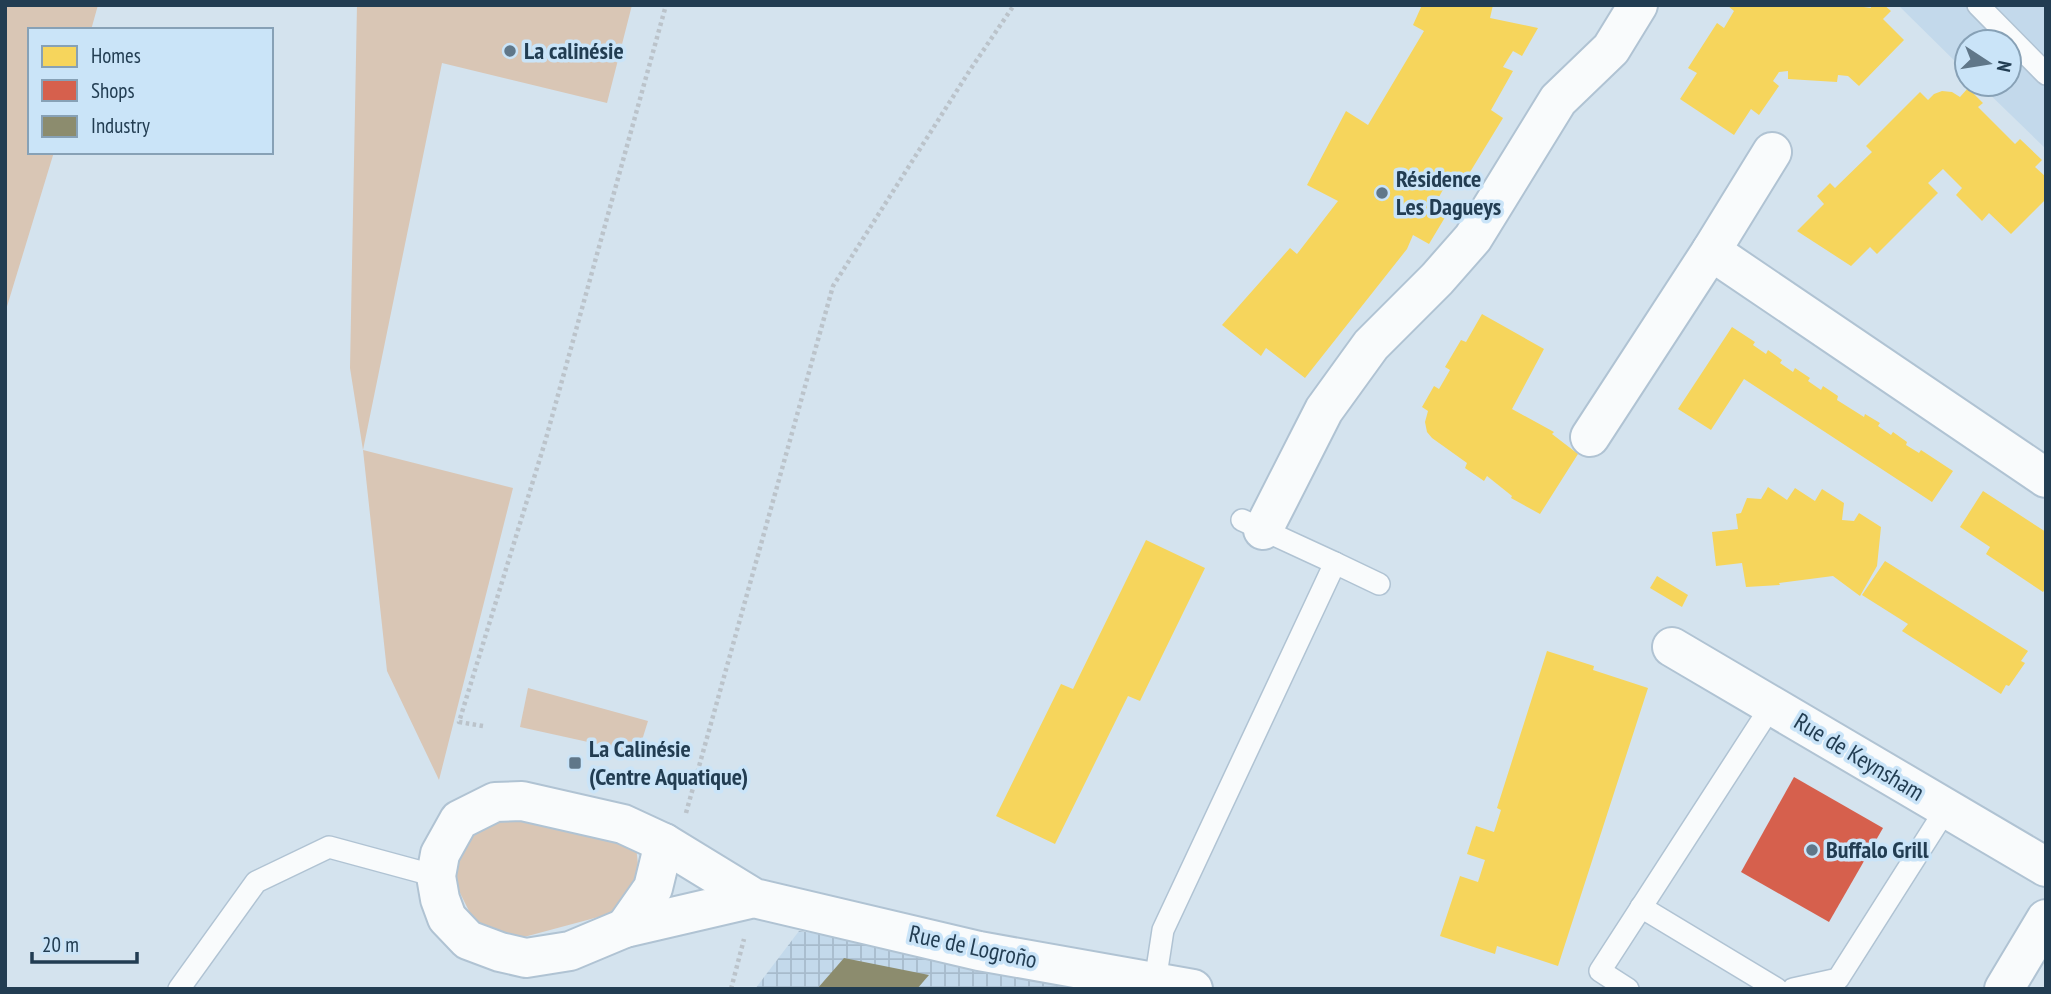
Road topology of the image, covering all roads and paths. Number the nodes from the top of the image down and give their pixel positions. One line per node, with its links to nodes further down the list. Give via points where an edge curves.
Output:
1 (666, 5): 15 (path, via 545,442 459,722)
2 (1014, 5): 17 (path, via 833,286)
3 (1638, 5): 10 (street, via 1611,49 1558,100 1473,238 1371,345 1324,410)
4 (1978, 5): 5 (lane)
5 (2046, 74)
6 (1772, 152): 7 (street)
7 (1711, 251): 8 (street); 9 (street)
8 (1590, 437)
9 (2046, 478)
10 (1253, 525): 11 (lane)
11 (1335, 564): 12 (lane); 25 (lane, via 1163,930)
12 (1379, 584)
13 (1672, 647): 14 (street, Rue de Keynsham)
14 (1772, 705): 16 (street, Rue de Keynsham); 21 (lane)
15 (483, 726)
16 (1946, 809): 19 (street, Rue de Keynsham); 31 (lane, via 1838,979)
17 (686, 813)
18 (664, 843): 20 (street, Rue de Logroño, via 623,824 522,801 495,802 459,820 440,854); 22 (street, Rue de Logroño); 24 (street, via 653,888)
19 (2046, 867)
20 (436, 876): 24 (street, Rue de Logroño, via 447,918 468,940 500,952 526,958 570,951); 26 (lane, via 329,847 256,882)
21 (1641, 907): 29 (lane, via 1600,971); 30 (lane)
22 (750, 914): 24 (street, Rue de Logroño); 25 (street, Rue de Logroño); 27 (path)
23 (2046, 919): 32 (street)
24 (625, 928)
25 (1155, 982): 28 (street, Rue de Logroño)
26 (179, 989)
27 (731, 989)
28 (1193, 989)
29 (1628, 989)
30 (1777, 989)
31 (1793, 989)
32 (2004, 989)

